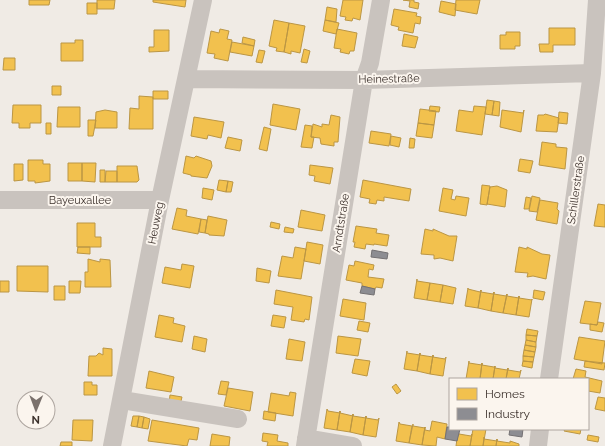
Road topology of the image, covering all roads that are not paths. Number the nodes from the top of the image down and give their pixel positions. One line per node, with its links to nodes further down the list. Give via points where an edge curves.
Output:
1 (203, 0): 5 (street, Heuweg)
2 (381, 0): 6 (street, Arndtstraße, via 370,63)
3 (597, 0): 4 (street, Schillerstraße)
4 (592, 73): 6 (street, Heinestraße); 9 (street, Schillerstraße)
5 (186, 79): 6 (street, Heinestraße); 8 (street, Heuweg)
6 (364, 80): 13 (street, Arndtstraße)
7 (0, 200): 8 (street, Bayeuxallee)
8 (160, 200): 10 (street, Heuweg)
9 (549, 378)
10 (122, 400): 11 (street); 14 (street, Heuweg)
11 (238, 419)
12 (540, 430): 16 (street)
13 (306, 442): 15 (street)
14 (112, 446)
15 (353, 446)
16 (538, 446)

